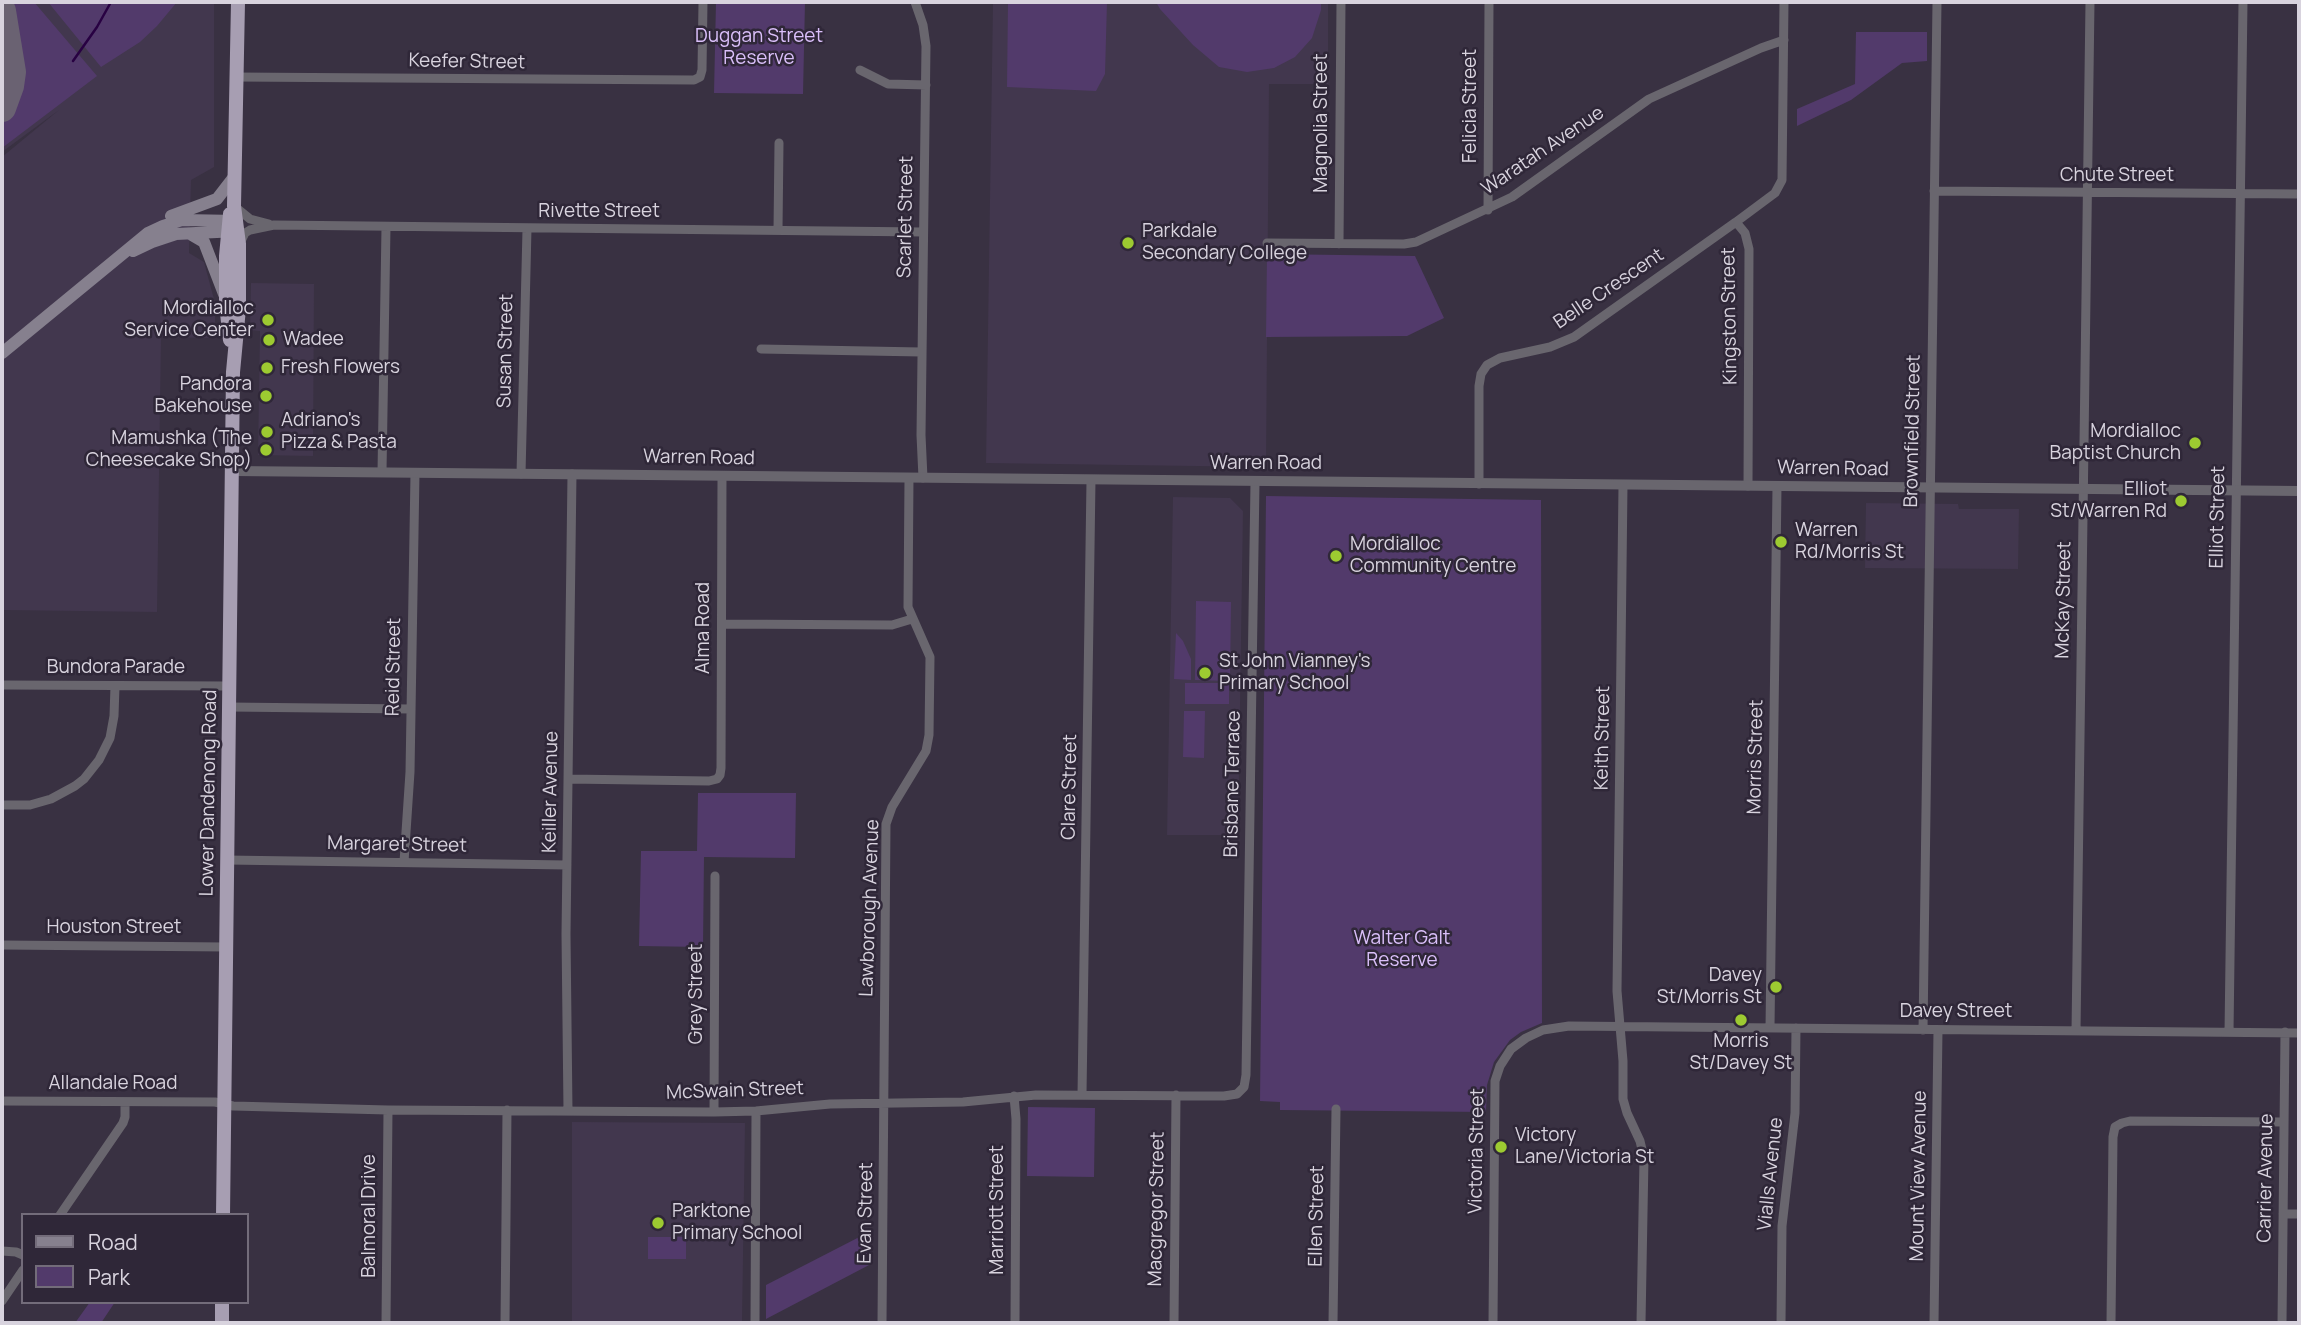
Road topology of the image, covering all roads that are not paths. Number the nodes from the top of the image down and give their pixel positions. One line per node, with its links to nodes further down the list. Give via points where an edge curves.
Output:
1 (238, 2): 12 (highway, Lower Dandenong Road)
2 (703, 2): 12 (street, Keefer Street, via 702,70 697,79 685,81)
3 (915, 2): 13 (street, Scarlet Street, via 925,35)
4 (1341, 2): 32 (street, Magnolia Street)
5 (1489, 2): 21 (street, Felicia Street)
6 (1784, 2): 10 (street, Kingston Street)
7 (1937, 2): 16 (street, Brownfield Street)
8 (2090, 2): 17 (street, McKay Street)
9 (2243, 2): 18 (street, Elliot Street)
10 (1784, 40): 21 (street, Waratah Avenue, via 1649,99); 22 (street, Kingston Street, via 1782,180 1775,193)
11 (860, 70): 13 (street, via 888,84)
12 (235, 77): 15 (highway, Lower Dandenong Road)
13 (926, 85): 28 (street, Scarlet Street)
14 (779, 143): 27 (street)
15 (234, 177): 20 (highway, Lower Dandenong Road); 29 (main road, via 217,199 173,215)
16 (1934, 191): 17 (street, Chute Street); 53 (street, Brownfield Street)
17 (2087, 193): 18 (street, Chute Street); 54 (street, McKay Street)
18 (2240, 194): 19 (street, Chute Street); 55 (street, Elliot Street)
19 (2299, 194)
20 (234, 206): 23 (street, Rivette Street, via 250,219); 24 (highway, Lower Dandenong Road)
21 (1488, 210): 32 (street, Waratah Avenue, via 1410,243)
22 (1736, 222): 49 (street, Belle Crescent, via 1574,337 1487,365 1479,386); 51 (street, Kingston Street, via 1749,249)
23 (274, 225): 25 (street, Rivette Street); 33 (street, Rivette Street, via 250,230)
24 (232, 226): 29 (main road, via 181,220); 30 (main road); 33 (highway, Lower Dandenong Road); 35 (highway, Lower Dandenong Road)
25 (386, 227): 26 (street, Rivette Street); 41 (street)
26 (527, 229): 27 (street, Rivette Street); 43 (street, Susan Street)
27 (778, 230): 28 (street, Rivette Street)
28 (923, 232): 37 (street, Scarlet Street)
29 (148, 233): 34 (main road)
30 (191, 234): 34 (main road, via 166,237); 35 (main road, via 204,242)
31 (1267, 243): 32 (street, Waratah Avenue)
32 (1339, 244)
33 (239, 251): 39 (highway, Lower Dandenong Road)
34 (117, 259): 38 (main road)
35 (226, 300): 39 (highway, Lower Dandenong Road)
36 (761, 349): 37 (street)
37 (921, 352): 46 (street, Scarlet Street)
38 (2, 353)
39 (233, 372): 40 (highway, Lower Dandenong Road)
40 (233, 471): 41 (street, Warren Road); 61 (highway, Lower Dandenong Road)
41 (382, 472): 42 (street, Warren Road)
42 (415, 473): 43 (street, Warren Road); 63 (street, Reid Street)
43 (521, 474): 44 (street, Warren Road)
44 (572, 474): 45 (street, Warren Road); 64 (street, Keiller Avenue)
45 (722, 476): 46 (street, Warren Road); 58 (street, Alma Road)
46 (916, 478): 47 (street, Warren Road); 57 (street, Lawborough Avenue, via 908,599)
47 (1091, 480): 48 (street, Warren Road); 82 (street, Clare Street)
48 (1255, 482): 49 (street, Warren Road); 81 (street, Brisbane Terrace)
49 (1479, 484): 50 (street, Warren Road)
50 (1623, 485): 51 (street, Warren Road); 72 (street, Keith Street)
51 (1748, 486): 52 (street, Warren Road)
52 (1777, 486): 53 (street, Warren Road); 73 (street, Morris Street)
53 (1930, 488): 54 (street, Warren Road); 75 (street, Brownfield Street)
54 (2082, 489): 55 (street, Warren Road); 77 (street, McKay Street)
55 (2236, 490): 56 (street, Warren Road); 78 (street, Elliot Street)
56 (2299, 491)
57 (912, 619): 58 (street, via 892,625); 87 (street, Lawborough Avenue, via 930,657 929,735 926,751 886,824)
58 (722, 624): 64 (street, Alma Road, via 722,768 717,779)
59 (2, 685): 60 (street, Bundora Parade)
60 (115, 686): 61 (street, Bundora Parade); 65 (street, via 110,738 84,779 51,799)
61 (229, 686): 62 (highway, Lower Dandenong Road)
62 (229, 707): 63 (street); 66 (highway, Lower Dandenong Road)
63 (411, 709): 67 (street, Reid Street)
64 (568, 779): 68 (street, Keiller Avenue)
65 (2, 805)
66 (227, 860): 67 (street, Margaret Street); 71 (highway, Lower Dandenong Road)
67 (404, 862): 68 (street, Margaret Street)
68 (567, 864): 92 (street, Keiller Avenue)
69 (715, 876): 94 (street, Grey Street)
70 (2, 945): 71 (street, Houston Street)
71 (226, 947): 88 (highway, Lower Dandenong Road)
72 (1620, 1027): 73 (street, Davey Street); 113 (street, Victoria Street, via 1543,1030 1511,1049 1500,1066 1494,1086); 114 (street, Keith Street, via 1624,1105 1644,1158)
73 (1770, 1028): 74 (street, Davey Street)
74 (1796, 1028): 75 (street, Davey Street); 115 (street, Vialls Avenue, via 1795,1101 1782,1233)
75 (1923, 1030): 76 (street, Davey Street)
76 (1938, 1030): 77 (street, Davey Street); 116 (street, Mount View Avenue)
77 (2076, 1031): 78 (street, Davey Street)
78 (2229, 1032): 79 (street, Davey Street)
79 (2286, 1032): 80 (street, Davey Street); 95 (street, Carrier Avenue)
80 (2299, 1033)
81 (1244, 1087): 83 (street, McSwain Street, via 1231,1096)
82 (1082, 1095): 83 (street, McSwain Street); 84 (street, McSwain Street)
83 (1176, 1095): 111 (street, Macgregor Street)
84 (1014, 1096): 87 (street, McSwain Street); 110 (street, Marriott Street)
85 (2, 1101): 86 (street, Allandale Road)
86 (125, 1102): 88 (street, Allandale Road); 96 (street, via 123,1123)
87 (884, 1102): 93 (street, McSwain Street); 109 (street, Evan Street)
88 (225, 1104): 90 (street, McSwain Street); 97 (highway, Lower Dandenong Road)
89 (1336, 1109): 112 (street, Ellen Street)
90 (388, 1110): 91 (street, McSwain Street); 106 (street, Balmoral Drive)
91 (507, 1110): 92 (street, McSwain Street); 107 (street)
92 (568, 1111): 94 (street, McSwain Street)
93 (757, 1111): 94 (street, McSwain Street); 108 (street)
94 (714, 1112)
95 (2284, 1122): 98 (street, Carrier Avenue); 117 (street, via 2130,1121 2115,1127)
96 (61, 1213)
97 (223, 1213)
98 (2283, 1214): 99 (street); 118 (street, Carrier Avenue)
99 (2299, 1214)
100 (2, 1251): 101 (street)
101 (21, 1254)
102 (21, 1273): 103 (street)
103 (2, 1301)
104 (222, 1304): 105 (highway)
105 (222, 1323)
106 (386, 1323)
107 (505, 1323)
108 (755, 1323)
109 (882, 1323)
110 (1015, 1323)
111 (1174, 1323)
112 (1333, 1323)
113 (1493, 1323)
114 (1642, 1323)
115 (1781, 1323)
116 (1934, 1323)
117 (2110, 1323)
118 (2282, 1323)

